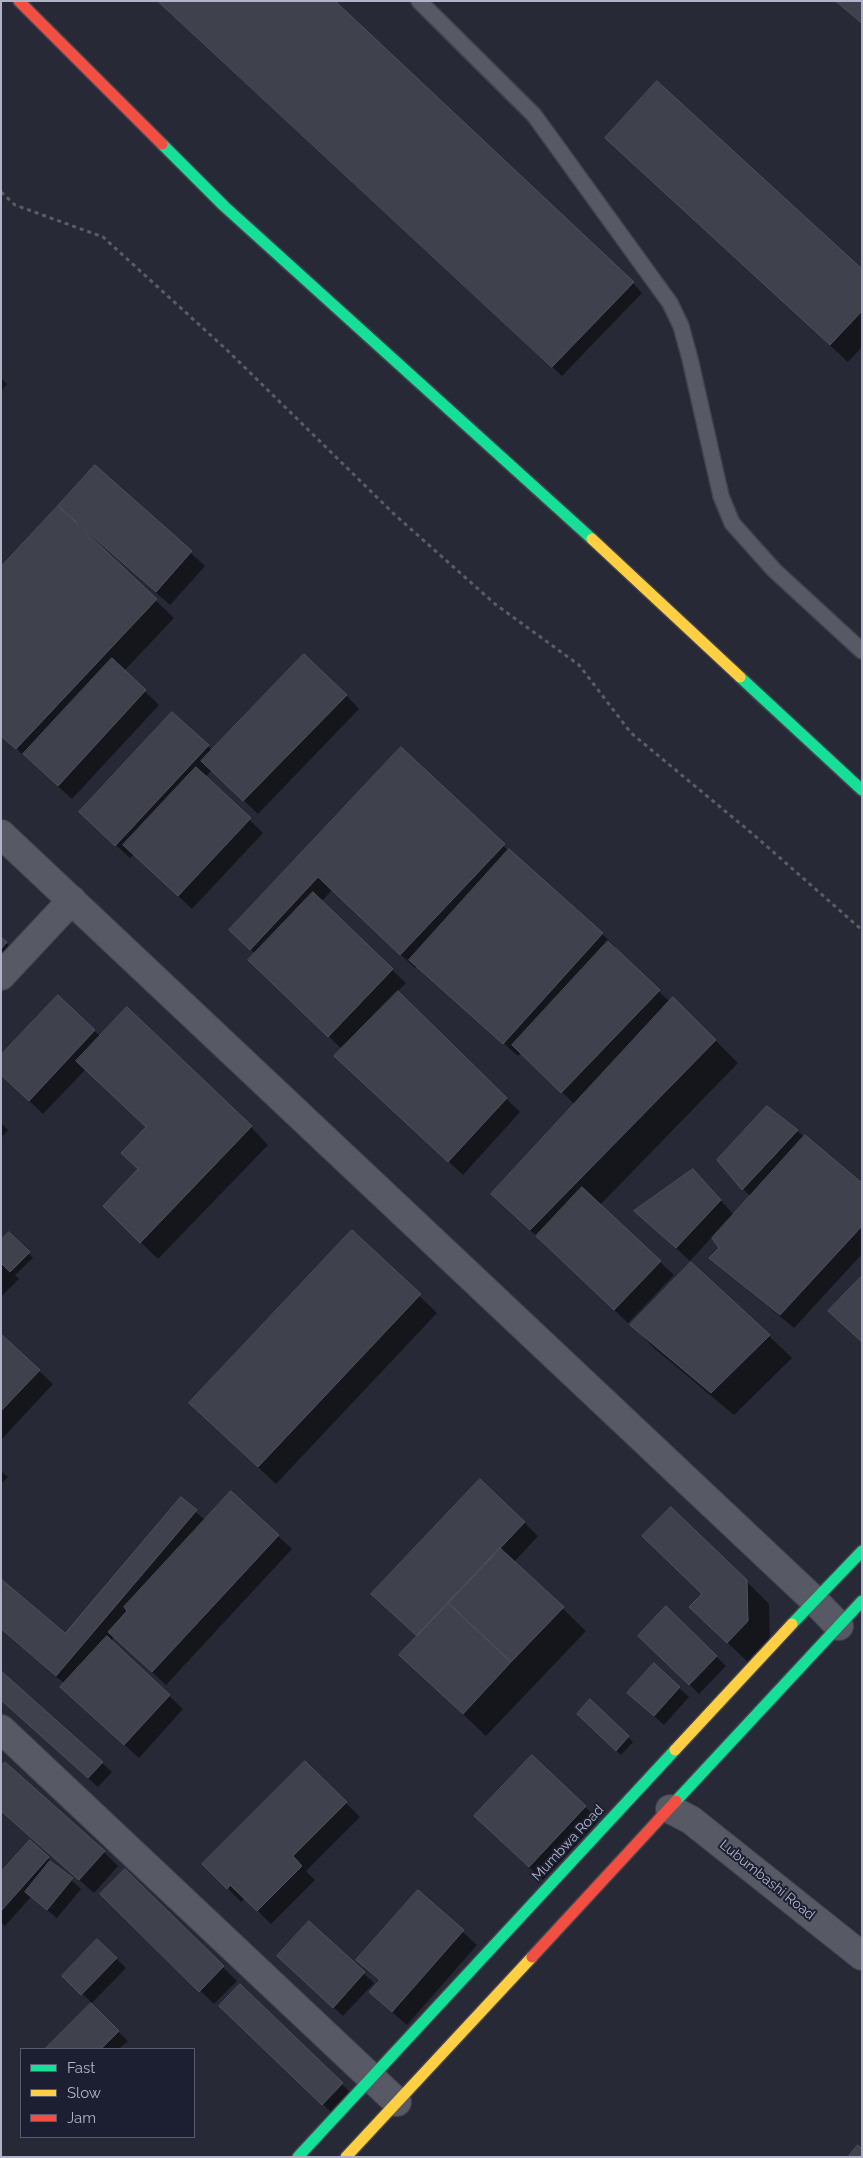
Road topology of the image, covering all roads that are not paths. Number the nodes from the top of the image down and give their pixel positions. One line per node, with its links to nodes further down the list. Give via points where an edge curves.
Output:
1 (19, 1): 4 (main road, via 224,206 547,497)
2 (419, 1): 3 (lane, via 534,115 670,303 681,326 721,496 732,523 774,570)
3 (862, 651)
4 (862, 790)
5 (1, 834): 6 (street)
6 (72, 900): 7 (street); 9 (street)
7 (1, 976)
8 (862, 1551): 9 (main road, Mumbwa Road)
9 (814, 1600): 11 (street); 15 (main road, Mumbwa Road)
10 (862, 1601): 11 (main road)
11 (839, 1626): 13 (main road)
12 (1, 1729): 15 (street)
13 (670, 1809): 14 (street, Lubumbashi Road, via 692,1820); 16 (main road)
14 (862, 1956)
15 (370, 2079): 16 (street); 17 (main road, Mumbwa Road)
16 (397, 2102): 18 (main road)
17 (298, 2157)
18 (346, 2157)

